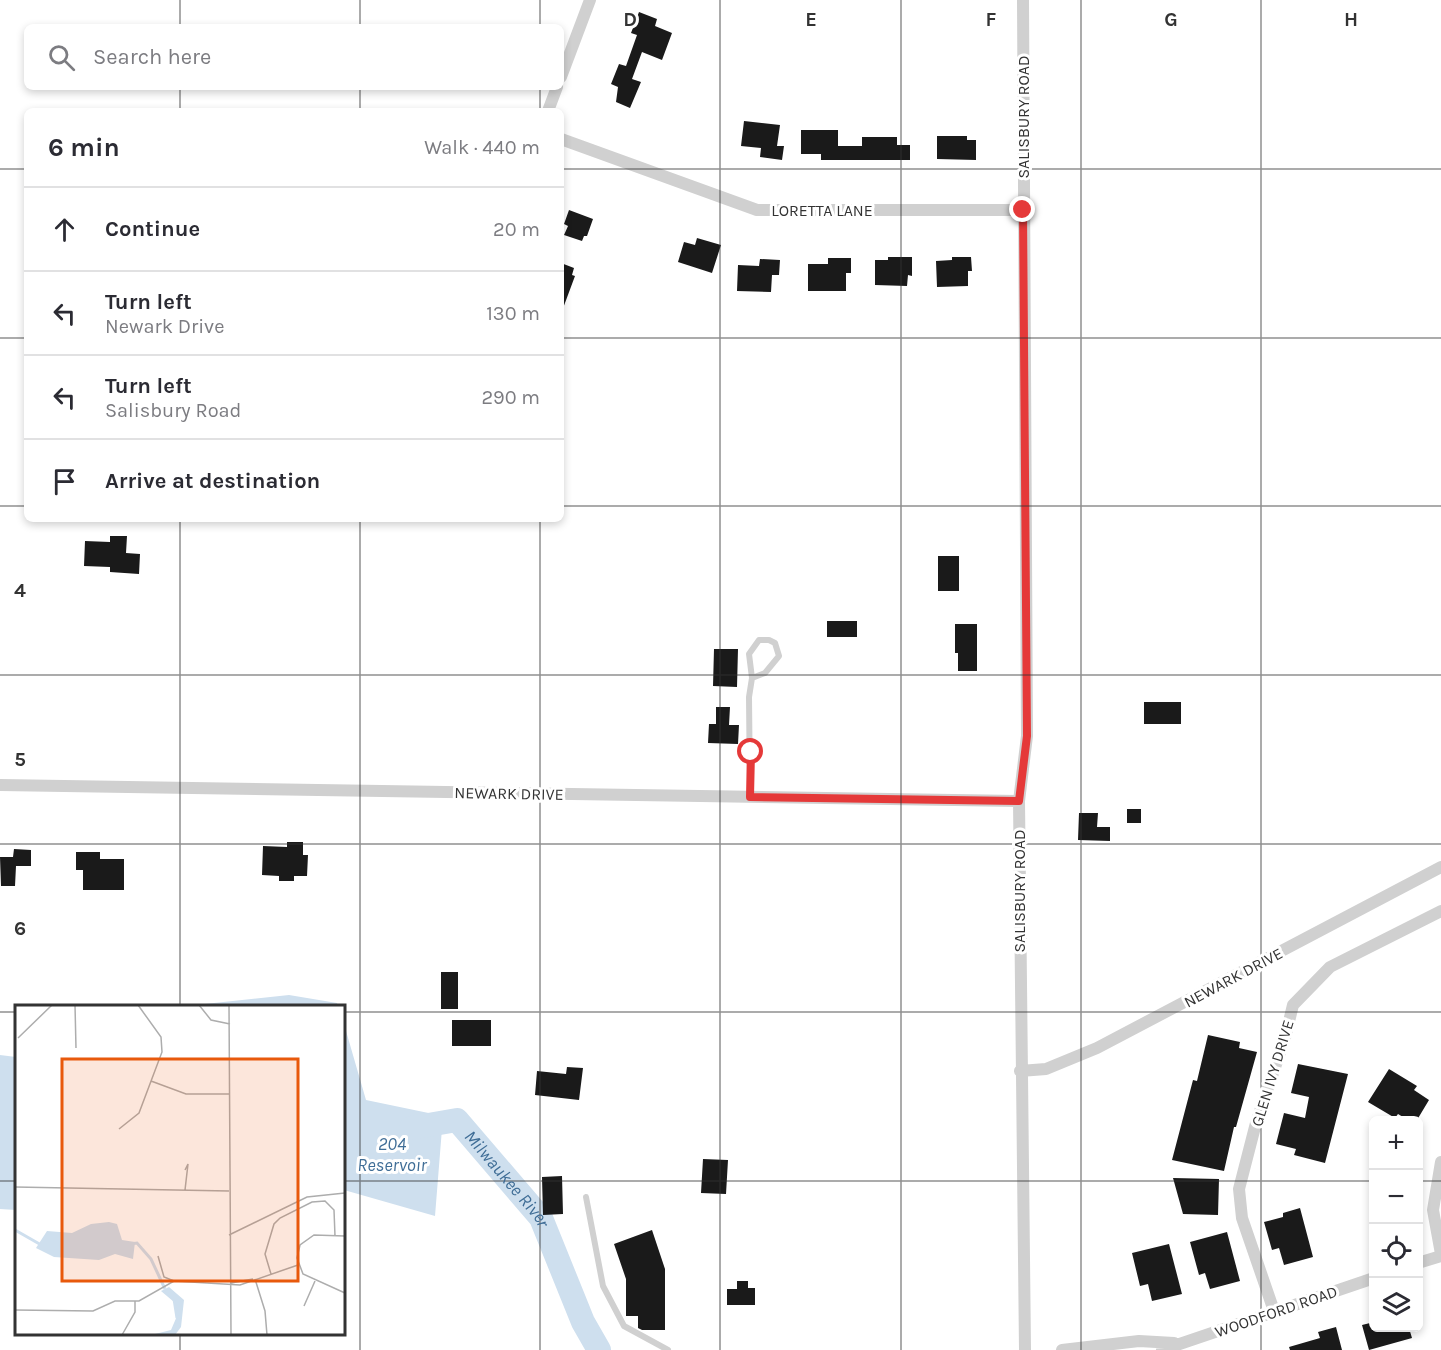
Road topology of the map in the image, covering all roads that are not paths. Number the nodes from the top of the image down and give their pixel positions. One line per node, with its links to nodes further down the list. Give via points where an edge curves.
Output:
1 (590, 0): 3 (street)
2 (1023, 0): 7 (street, SALISBURY ROAD)
3 (564, 69)
4 (556, 90): 5 (street)
5 (549, 108)
6 (564, 140): 7 (street, LORETTA LANE, via 757,210)
7 (1023, 210): 11 (street, SALISBURY ROAD, via 1027,736)
8 (752, 678): 8 (lane, via 765,674 779,656 776,644 769,640 759,640 749,654); 10 (lane)
9 (0, 784): 10 (street, NEWARK DRIVE)
10 (750, 797): 11 (street, NEWARK DRIVE)
11 (1019, 801): 14 (street, SALISBURY ROAD)
12 (1441, 867): 14 (street, NEWARK DRIVE, via 1097,1048 1046,1069)
13 (1441, 911): 20 (street, GLEN IVY DRIVE, via 1330,967 1293,1005 1239,1189 1242,1218)
14 (1020, 1071): 23 (street, SALISBURY ROAD)
15 (1441, 1162): 17 (street, via 1433,1210)
16 (586, 1197): 22 (lane, via 603,1286 624,1326)
17 (1441, 1255): 18 (street)
18 (1423, 1262)
19 (1369, 1280): 20 (street, WOODFORD ROAD)
20 (1274, 1311): 21 (street, WOODFORD ROAD)
21 (1179, 1347): 24 (street, WOODFORD ROAD, via 1139,1341); 25 (street, WOODFORD ROAD)
22 (668, 1350)
23 (1025, 1350)
24 (1062, 1350)
25 (1162, 1350)

